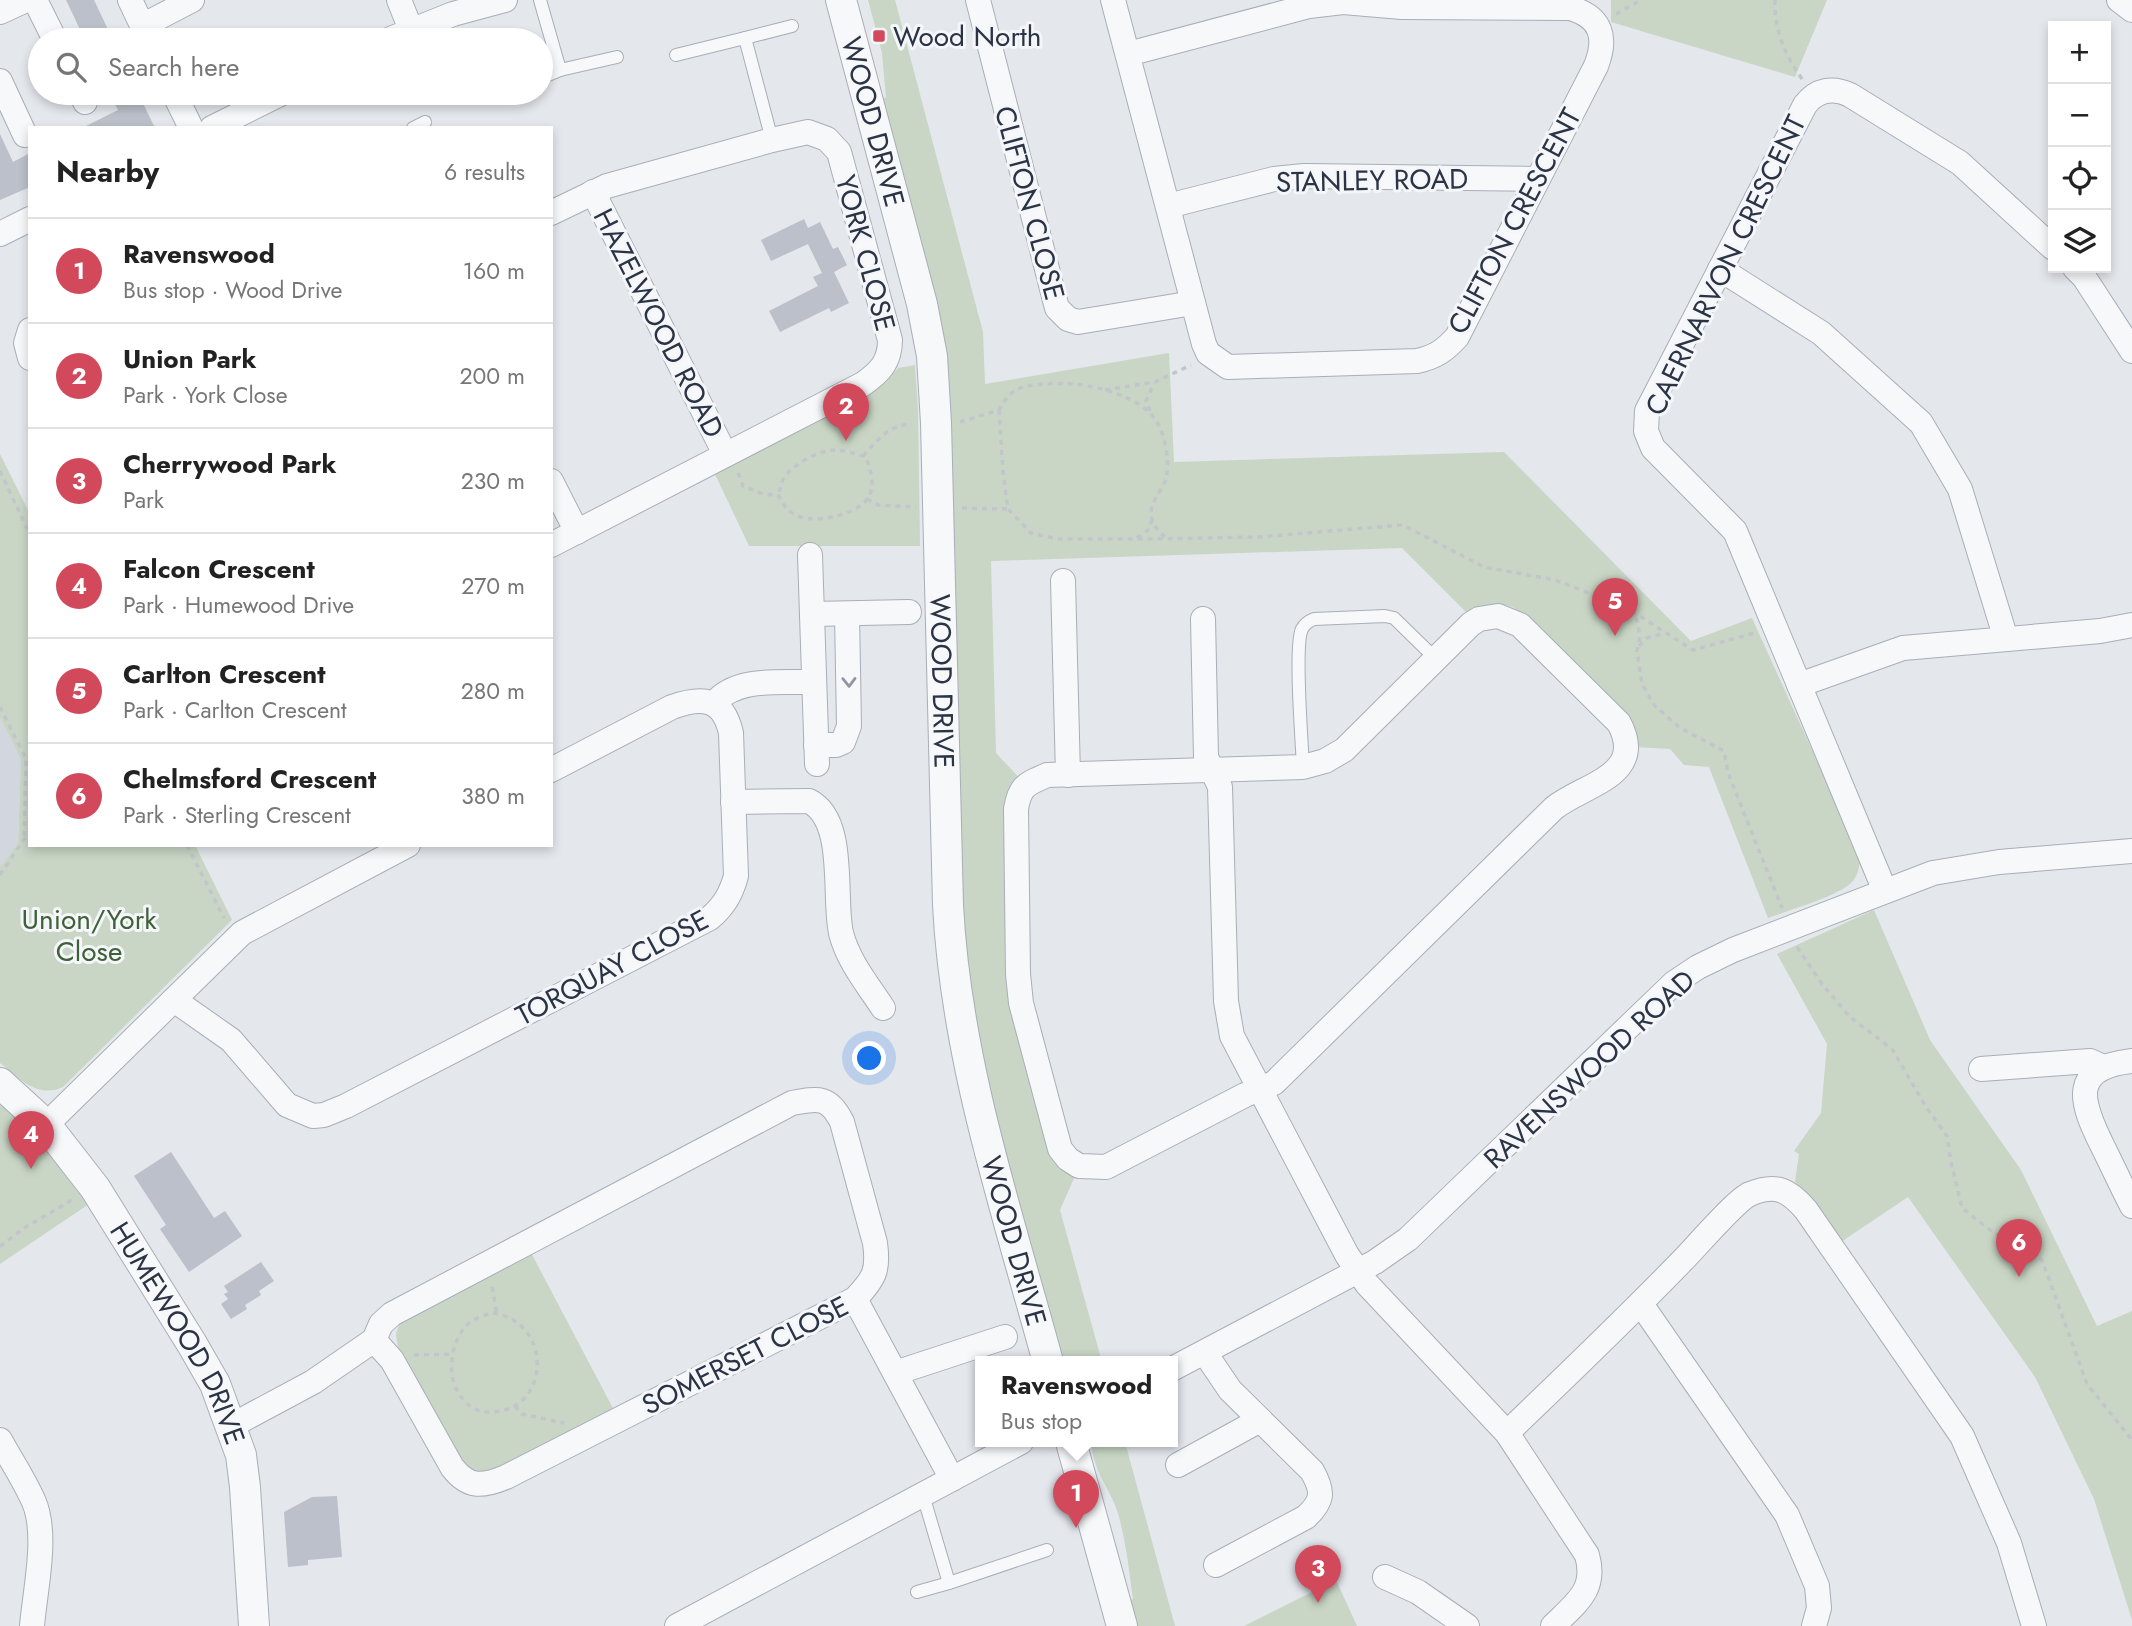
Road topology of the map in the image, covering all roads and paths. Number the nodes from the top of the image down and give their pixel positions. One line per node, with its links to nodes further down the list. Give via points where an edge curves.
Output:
1 (26, 0): 15 (street)
2 (35, 0): 18 (street)
3 (130, 0): 19 (street)
4 (192, 0): 20 (street)
5 (399, 0): 21 (street)
6 (505, 0): 22 (street)
7 (540, 0): 23 (lane)
8 (841, 0): 120 (street, WOOD DRIVE, via 932,356 953,974 973,1084)
9 (978, 0): 46 (street, CLIFTON CLOSE, via 1057,308 1078,322)
10 (1114, 0): 26 (street)
11 (1641, 0): 16 (path)
12 (1775, 0): 32 (path, via 1780,39)
13 (2119, 0): 14 (street)
14 (2132, 10)
15 (0, 12)
16 (1596, 24): 26 (street, via 1570,8 1343,2 1309,6); 39 (street, CLIFTON CRESCENT, via 1602,38 1599,59)
17 (792, 26): 24 (lane)
18 (49, 28)
19 (144, 28)
20 (153, 28)
21 (410, 28)
22 (416, 28)
23 (548, 28)
24 (745, 38): 27 (lane); 38 (lane)
25 (553, 46): 29 (lane)
26 (1128, 54): 41 (street)
27 (676, 55)
28 (617, 57): 29 (lane)
29 (560, 70): 30 (lane)
30 (553, 73)
31 (0, 81): 37 (street)
32 (1813, 96): 43 (street, CAERNARVON CRESCENT, via 1833,90 1850,94 1960,163); 44 (street, CAERNARVON CRESCENT)
33 (180, 105): 35 (street)
34 (258, 105): 36 (street)
35 (190, 126)
36 (216, 126)
37 (25, 135)
38 (772, 140): 40 (street, YORK CLOSE); 55 (street, YORK CLOSE, via 808,132 827,139 839,152 890,351 880,372 863,384)
39 (1536, 179): 41 (street, STANLEY ROAD, via 1304,176 1274,179); 48 (street, CLIFTON CRESCENT, via 1457,337 1442,353 1418,361 1242,368 1228,366)
40 (593, 192): 42 (street, YORK CLOSE); 55 (street, HAZELWOOD ROAD)
41 (1168, 206): 46 (street)
42 (553, 212)
43 (2048, 243)
44 (1720, 269): 77 (street, CAERNARVON CRESCENT, via 1651,401 1647,431 1659,455 1735,531); 79 (street, via 1821,333 1921,423 1959,489)
45 (2081, 273): 47 (street)
46 (1193, 303): 48 (street)
47 (2132, 351)
48 (1208, 353): 49 (path, via 1184,370)
49 (1154, 382): 50 (path); 52 (path, via 1146,401)
50 (1103, 390): 51 (path, via 1061,382 1025,386 1007,396); 52 (path)
51 (999, 410): 53 (path); 62 (path, via 1008,509)
52 (1150, 413): 63 (path, via 1167,452 1167,475 1152,507)
53 (960, 422)
54 (919, 423): 56 (path, via 889,428)
55 (725, 454): 59 (path, via 743,486); 65 (street, YORK CLOSE)
56 (863, 456): 59 (path, via 831,450 806,460 787,473); 60 (path, via 872,473)
57 (0, 471): 64 (path)
58 (553, 485): 65 (street)
59 (779, 496): 60 (path, via 784,508 802,517 825,518 849,513)
60 (867, 499): 61 (path, via 878,505)
61 (922, 508)
62 (953, 508)
63 (1152, 520): 66 (path); 67 (path)
64 (28, 532)
65 (577, 532): 68 (street, YORK CLOSE)
66 (1167, 538)
67 (1136, 539)
68 (553, 544)
69 (810, 555): 73 (street)
70 (1063, 581): 89 (street)
71 (1628, 608): 78 (path)
72 (909, 612): 74 (street)
73 (812, 614): 74 (street); 82 (street)
74 (847, 614): 82 (street, one-way to 82, via 849,726 843,742 817,755)
75 (1203, 619): 88 (street, via 1206,757)
76 (2132, 625): 79 (street)
77 (1775, 627): 78 (path, via 1693,650); 83 (street, CAERNARVON CRESCENT)
78 (1664, 634): 80 (path, via 1647,638)
79 (2006, 639): 83 (street, via 1903,648)
80 (1637, 648)
81 (1436, 659): 86 (street, via 1344,750); 86 (lane, via 1394,618 1308,622 1299,647); 106 (street, via 1479,620 1498,616 1514,621 1619,723 1625,741 1623,760 1611,776 1554,808 1275,1083)
82 (814, 681): 84 (street, via 745,685 726,692)
83 (1799, 685): 97 (street, CAERNARVON CRESCENT)
84 (714, 704): 87 (street, via 694,701 672,707); 90 (street, TORQUAY CLOSE, via 724,713 731,733)
85 (0, 707): 92 (path, via 26,759)
86 (1303, 767): 88 (street)
87 (553, 769)
88 (1212, 770): 89 (street); 106 (street, via 1220,787 1228,1018)
89 (1068, 775): 106 (street, via 1048,775 1026,785 1018,794 1016,809 1021,1003 1060,1149 1079,1166 1107,1167)
90 (733, 802): 100 (street, TORQUAY CLOSE, via 736,876 727,900 710,918 324,1115 313,1116 287,1105 231,1040); 101 (street, via 799,800 819,807 835,850 841,932 857,969)
91 (28, 837): 92 (path)
92 (24, 839): 96 (path)
93 (188, 847): 99 (path)
94 (404, 847): 99 (street)
95 (2132, 850): 97 (street, RAVENSWOOD ROAD, via 1999,862 1933,873)
96 (0, 875)
97 (1885, 891): 98 (street, RAVENSWOOD ROAD)
98 (1788, 929): 112 (street, RAVENSWOOD ROAD, via 1715,958 1674,984 1408,1239); 130 (path, via 1822,984 1850,1017 1892,1049 1947,1136 1962,1208 1994,1233 2042,1260 2087,1384)
99 (235, 940): 100 (street)
100 (174, 1000): 107 (street)
101 (884, 1008)
102 (2132, 1061): 103 (street)
103 (2103, 1067): 104 (street, via 2090,1061); 109 (street, via 2087,1084 2086,1111)
104 (1981, 1069)
105 (0, 1083): 107 (street, HUMEWOOD DRIVE)
106 (1258, 1089): 112 (street)
107 (46, 1125): 108 (street, HUMEWOOD DRIVE)
108 (95, 1188): 110 (path); 126 (street, HUMEWOOD DRIVE, via 205,1364)
109 (2132, 1206)
110 (0, 1246)
111 (485, 1265): 113 (street, SOMERSET CLOSE, via 792,1103 816,1100 834,1107 842,1122 876,1243 875,1273); 115 (path); 117 (street, SOMERSET CLOSE, via 392,1314)
112 (1357, 1270): 118 (street, RAVENSWOOD ROAD); 127 (street)
113 (855, 1299): 123 (street); 128 (street, SOMERSET CLOSE)
114 (1641, 1304): 127 (street); 147 (street, via 1787,1515 1817,1586 1819,1608); 148 (street, via 1746,1195 1770,1188 1794,1197 1962,1436 2009,1544)
115 (497, 1314): 119 (path, via 469,1323); 124 (path, via 519,1323 536,1349 535,1381)
116 (1006, 1337): 123 (street)
117 (374, 1340): 121 (street, SOMERSET CLOSE); 126 (street, SOMERSET CLOSE, via 313,1382)
118 (1205, 1353): 122 (street, RAVENSWOOD ROAD); 125 (street, via 1230,1390)
119 (454, 1354): 121 (path); 124 (path, via 453,1382 475,1410 498,1412)
120 (1046, 1356)
121 (391, 1360): 128 (street, SOMERSET CLOSE, via 462,1480 490,1484)
122 (1178, 1366)
123 (895, 1373): 134 (street)
124 (515, 1406): 128 (path, via 522,1413 574,1426)
125 (1260, 1420): 133 (street); 137 (street, via 1312,1471 1321,1495 1306,1517)
126 (231, 1426): 142 (street, HUMEWOOD DRIVE, via 245,1487)
127 (1507, 1433): 146 (street, via 1587,1555 1587,1589)
128 (584, 1438)
129 (0, 1440): 141 (street, via 39,1521)
130 (2132, 1440)
131 (1012, 1447): 134 (street)
132 (1072, 1447): 144 (street)
133 (1178, 1465)
134 (952, 1479): 135 (street)
135 (923, 1495): 139 (lane); 143 (street)
136 (1047, 1550): 139 (lane)
137 (1216, 1565)
138 (1385, 1577): 145 (street, via 1418,1592)
139 (949, 1583): 140 (lane)
140 (917, 1592)
141 (32, 1626)
142 (254, 1626)
143 (677, 1626)
144 (1122, 1626)
145 (1467, 1626)
146 (1553, 1626)
147 (1814, 1626)
148 (2034, 1626)

